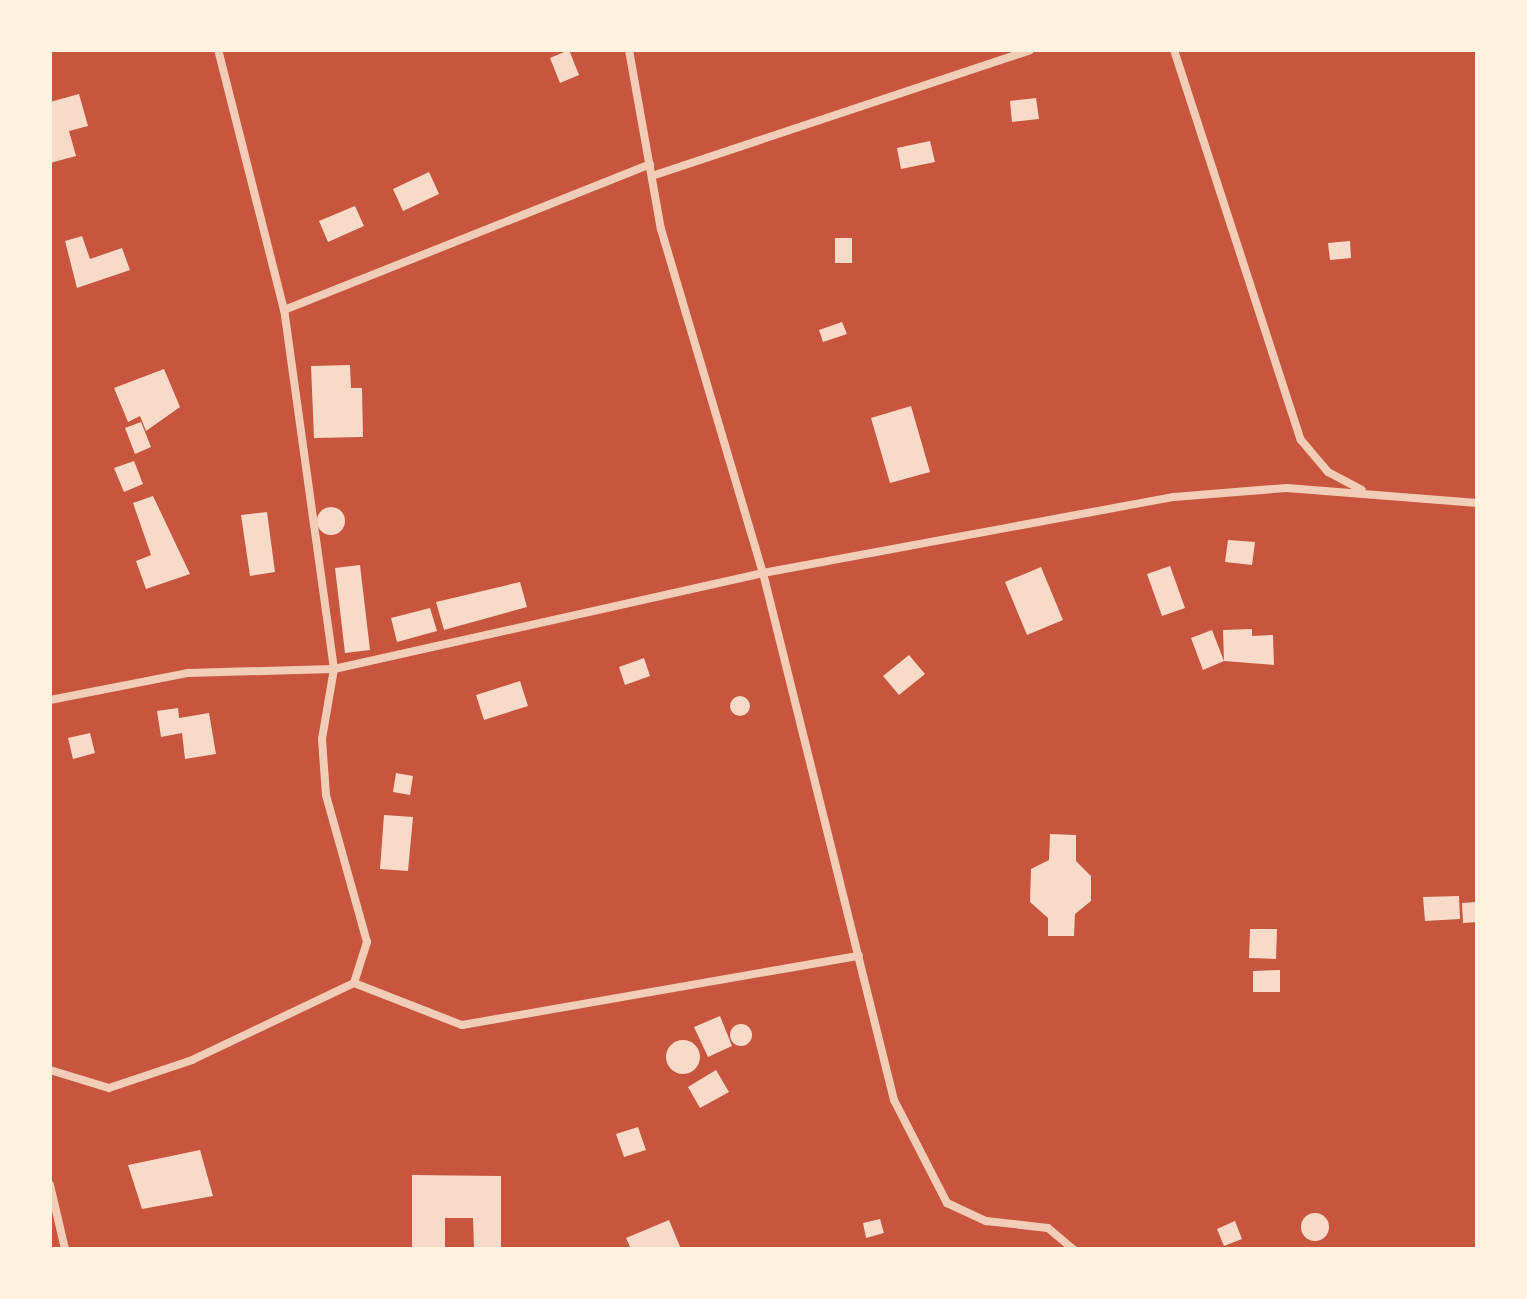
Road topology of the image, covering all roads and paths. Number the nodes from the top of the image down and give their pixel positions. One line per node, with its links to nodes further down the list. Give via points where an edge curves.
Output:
1 (218, 50): 7 (street)
2 (629, 50): 5 (street)
3 (1030, 50): 6 (street)
4 (1174, 50): 8 (street, via 1301,440 1328,472)
5 (650, 164): 6 (street); 7 (street)
6 (652, 176): 10 (street, via 682,307)
7 (284, 310): 11 (street)
8 (1366, 492): 9 (street); 10 (street, via 1287,488 1174,497)
9 (1477, 503)
10 (763, 573): 11 (street); 13 (street)
11 (334, 669): 12 (street, via 188,673); 14 (street, via 322,739 326,795 367,942)
12 (50, 700)
13 (859, 956): 14 (street, via 462,1025); 18 (street, via 894,1100 947,1203 986,1221 1048,1228)
14 (354, 983): 15 (street, via 192,1060 109,1088)
15 (50, 1070)
16 (50, 1185): 17 (street)
17 (65, 1249)
18 (1073, 1249)

